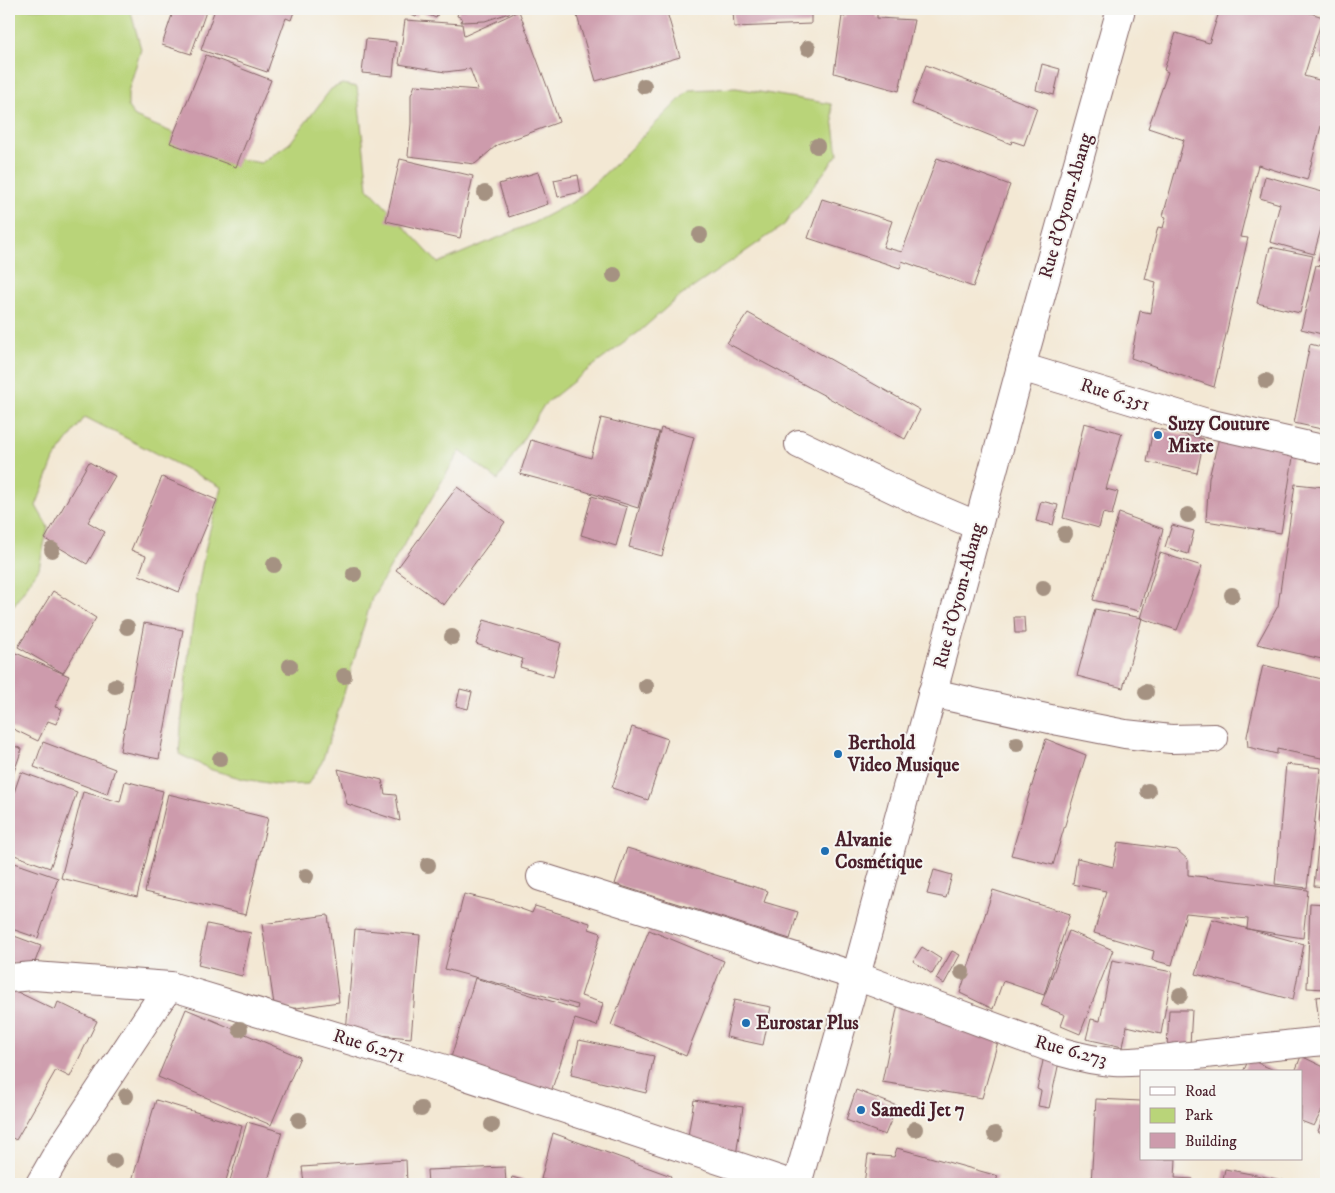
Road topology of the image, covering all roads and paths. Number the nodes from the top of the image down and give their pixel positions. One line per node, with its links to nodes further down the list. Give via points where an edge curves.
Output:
1 (1121, 9): 2 (street, Rue d'Oyom-Abang)
2 (1021, 367): 4 (street, Rue 6.351, via 1207,423); 5 (street, Rue d'Oyom-Abang)
3 (799, 444): 5 (street)
4 (1326, 450)
5 (978, 526): 6 (street, Rue d'Oyom-Abang)
6 (932, 693): 7 (street, via 1125,734 1171,739); 9 (street, Rue d'Oyom-Abang)
7 (1214, 738)
8 (541, 876): 9 (street, Rue 6.273)
9 (856, 976): 12 (street, Rue 6.273, via 1089,1060 1144,1061); 15 (street, Rue d'Oyom-Abang)
10 (9, 978): 11 (street, Rue 6.271, via 34,976)
11 (170, 986): 13 (street); 14 (street, Rue 6.271, via 445,1068)
12 (1326, 1041)
13 (40, 1184)
14 (791, 1184)
15 (797, 1184)

